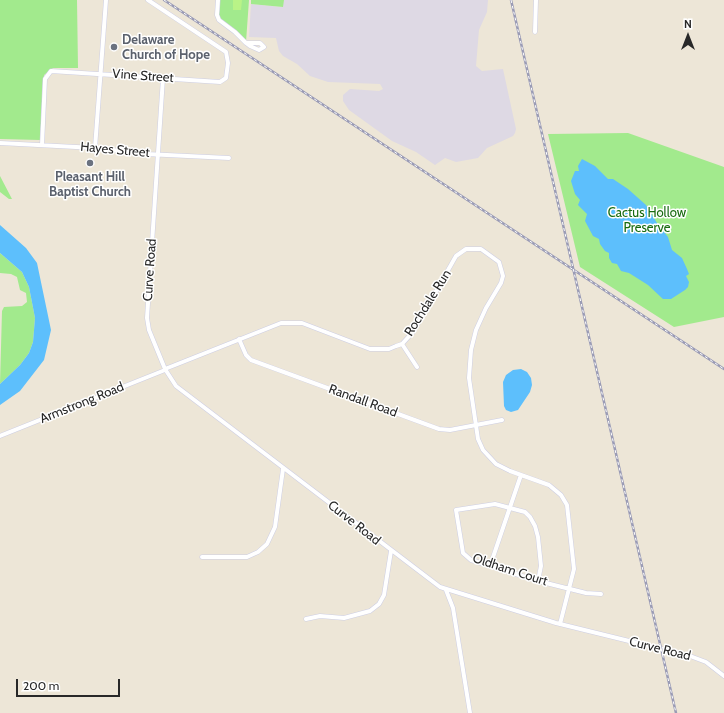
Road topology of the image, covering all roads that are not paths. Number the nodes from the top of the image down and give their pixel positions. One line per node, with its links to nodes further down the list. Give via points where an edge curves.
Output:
1 (106, 0): 7 (street)
2 (148, 0): 8 (street, Vine Street, via 226,52 228,68 227,75 222,81)
3 (218, 0): 6 (street, via 218,18)
4 (536, 0): 5 (street)
5 (535, 32)
6 (246, 43)
7 (100, 74): 8 (street, Vine Street); 10 (street, Vine Street, via 55,70 49,72 45,79); 11 (street)
8 (163, 78): 12 (street, Curve Road)
9 (0, 143): 10 (street, Hayes Street)
10 (42, 145): 11 (street, Hayes Street)
11 (94, 148): 12 (street, Hayes Street)
12 (157, 154): 13 (street, Hayes Street); 17 (street, Curve Road, via 147,318 149,330)
13 (229, 158)
14 (239, 340): 15 (street, Rochdale Run, via 281,323 291,322 370,348 389,349); 17 (street, Rochdale Run); 19 (street, Randall Road, via 246,355 252,360 420,422 445,430)
15 (402, 344): 16 (street); 19 (street, Rochdale Run, via 413,332 460,252 466,249 481,249 498,262 503,276 501,283 476,330 471,350 469,378)
16 (417, 367)
17 (165, 369): 20 (street, Armstrong Road); 21 (street, Curve Road, via 180,390)
18 (502, 420): 19 (street, Randall Road)
19 (476, 425): 22 (street, Rochdale Run, via 478,439 486,455 502,468)
20 (0, 436)
21 (283, 469): 24 (street, Curve Road); 25 (street, via 275,527 268,544 247,557)
22 (521, 475): 23 (street); 28 (street, Rochdale Run, via 549,485 561,495 567,505 574,569)
23 (510, 508): 26 (street); 26 (street, Oldham Court, via 495,504 456,510 463,553 471,560); 27 (street, via 525,512 535,526 541,566)
24 (391, 551): 29 (street, Curve Road); 31 (street, via 384,595 379,604 370,611 344,618 320,616)
25 (202, 557)
26 (490, 566): 27 (street, Oldham Court)
27 (538, 581): 28 (street, Oldham Court)
28 (570, 589): 30 (street, Oldham Court); 32 (street, Rochdale Run)
29 (446, 590): 32 (street, Curve Road); 34 (street, via 454,608)
30 (601, 594)
31 (306, 619)
32 (560, 624): 33 (street, Curve Road, via 694,657 706,662)
33 (724, 676)
34 (470, 713)

